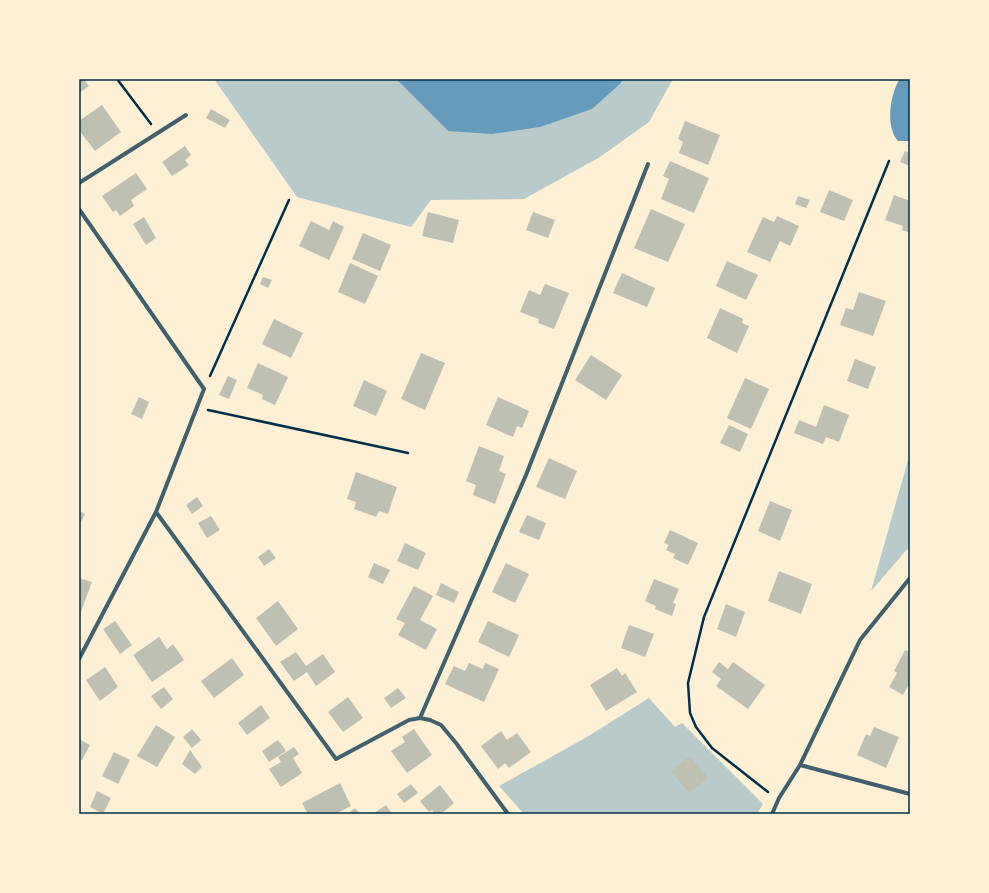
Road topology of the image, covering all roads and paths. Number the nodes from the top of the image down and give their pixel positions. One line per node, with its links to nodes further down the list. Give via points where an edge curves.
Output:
1 (117, 79): 3 (path)
2 (186, 115): 3 (street)
3 (157, 132): 6 (street)
4 (889, 161): 18 (path, via 704,617 688,683 690,713 696,727 712,748 761,788)
5 (648, 164): 15 (street, via 526,475)
6 (79, 183)
7 (289, 200): 9 (path)
8 (79, 209): 9 (street)
9 (204, 389): 10 (street)
10 (198, 408): 11 (path); 12 (street)
11 (408, 452)
12 (156, 512): 14 (street); 15 (street, via 336,759 409,720)
13 (910, 578): 16 (street, via 860,640)
14 (79, 659)
15 (420, 718): 19 (street, via 441,725)
16 (800, 765): 17 (street); 18 (street)
17 (910, 794)
18 (779, 798): 20 (street)
19 (508, 814)
20 (772, 814)

